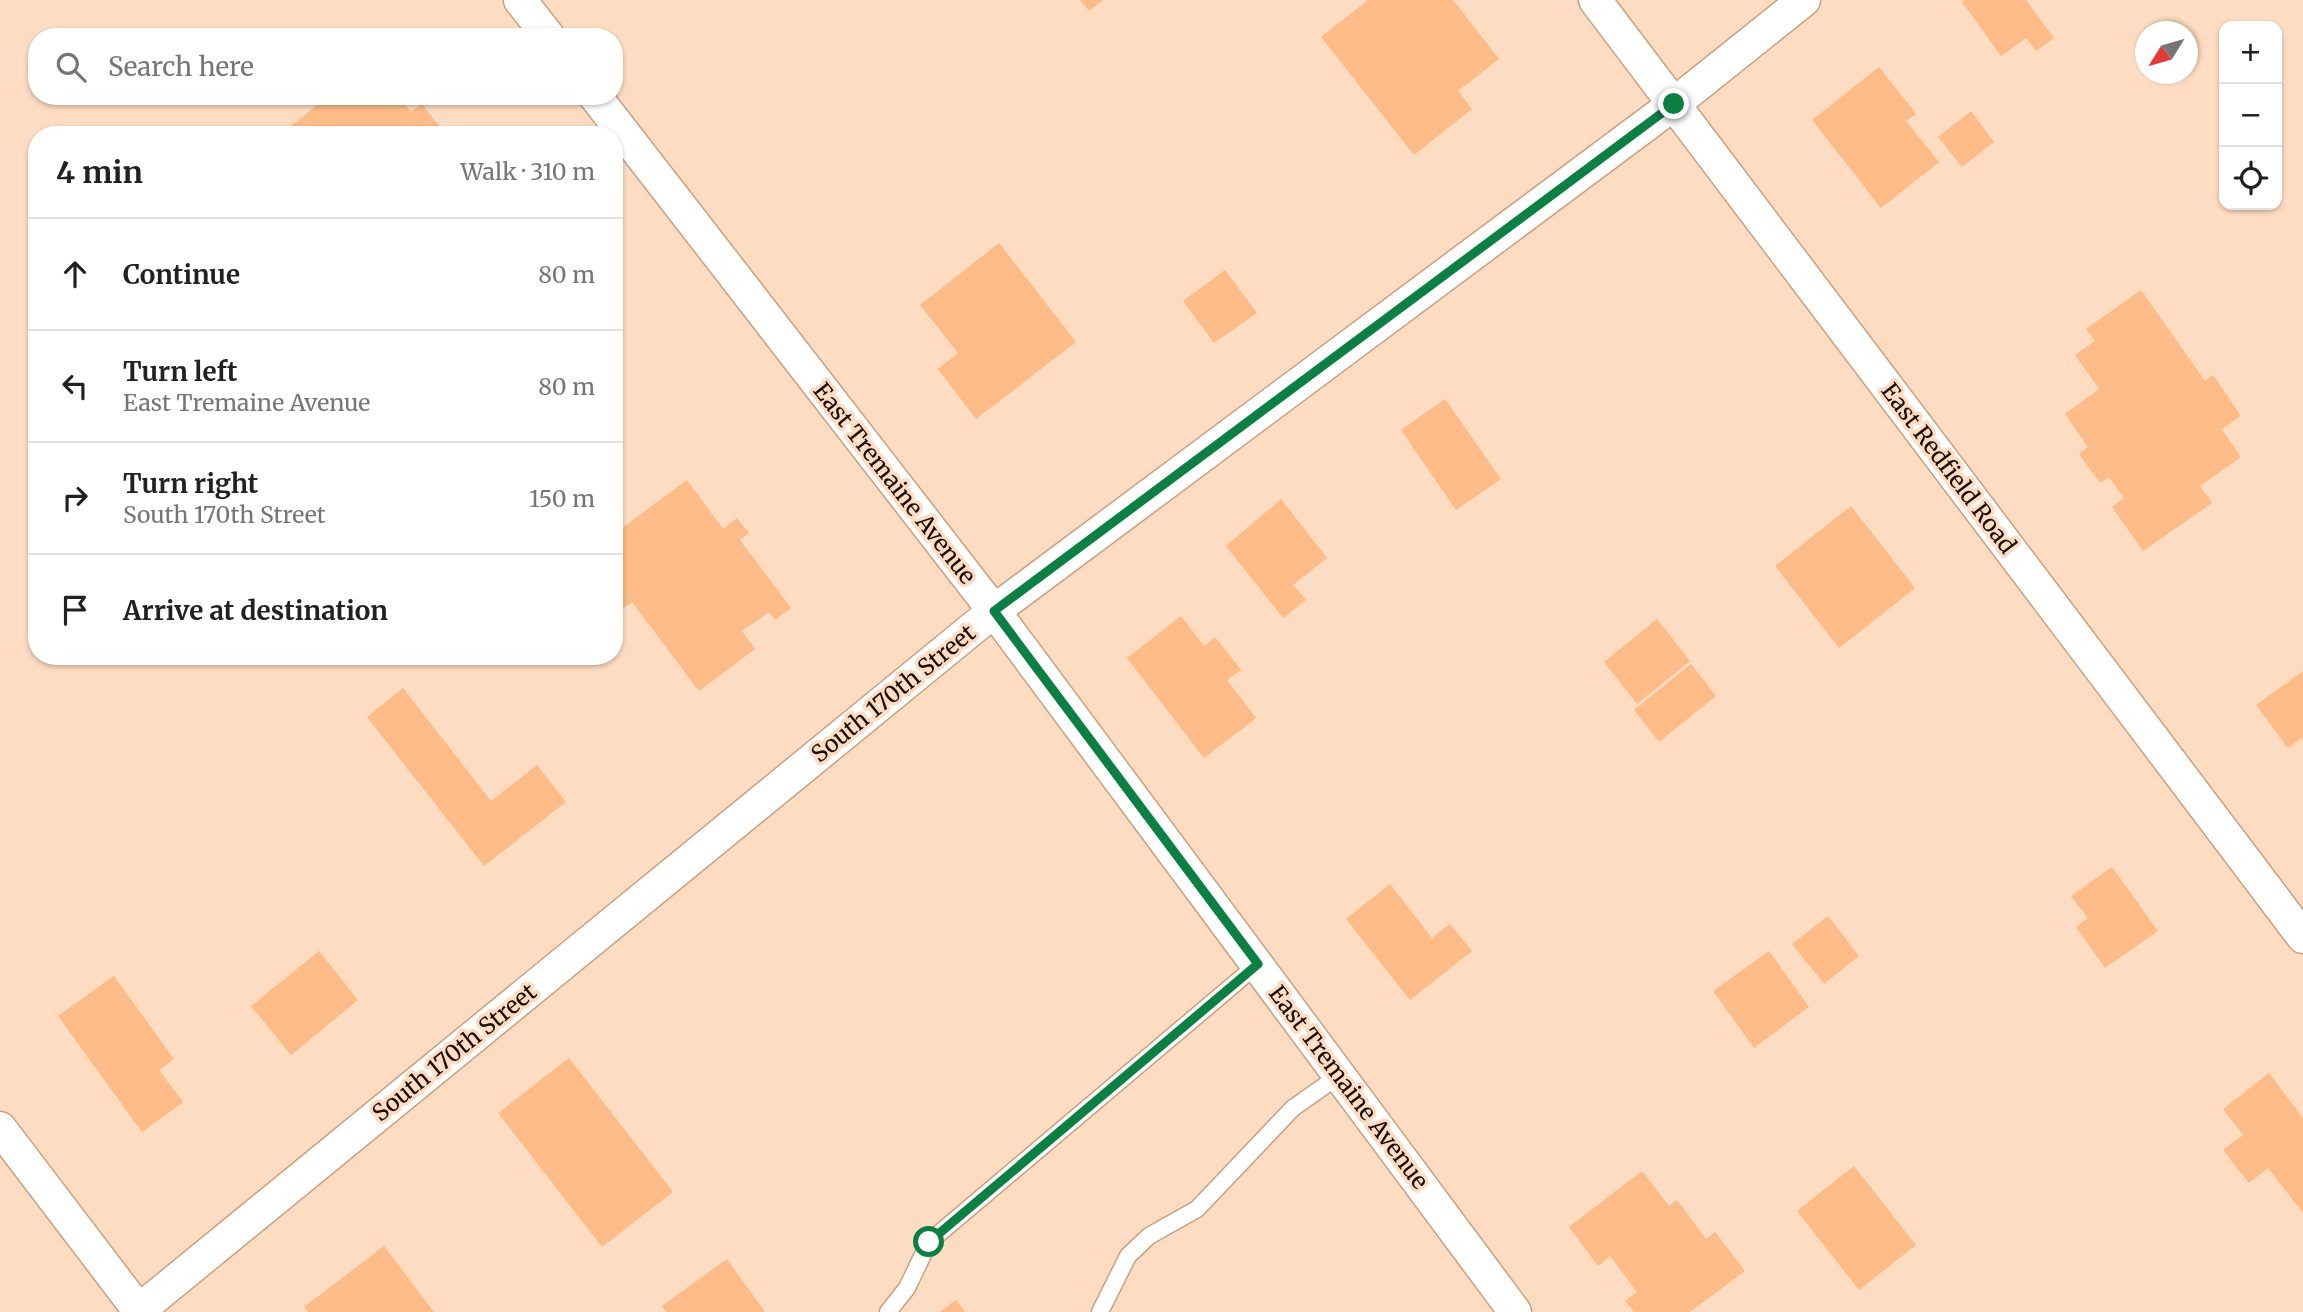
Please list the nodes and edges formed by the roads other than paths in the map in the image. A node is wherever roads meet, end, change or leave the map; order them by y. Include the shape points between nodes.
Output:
1 (520, 0) edge
2 (1595, 0) edge
3 (1804, 0) edge
4 (542, 28) edge
5 (1674, 104) junction
6 (602, 105) edge
7 (618, 126) edge
8 (623, 132) edge
9 (994, 611) junction
10 (2303, 937) edge
11 (1258, 964) junction
12 (1340, 1074) junction
13 (0, 1128) edge
14 (139, 1312) edge
15 (888, 1312) edge
16 (1100, 1312) edge
17 (1515, 1312) edge

1 - 4 street
2 - 5 street, East Redfield Road
3 - 5 street, South 170th Street
5 - 9 street, South 170th Street
5 - 10 street, East Redfield Road
6 - 7 street, East Tremaine Avenue
8 - 9 street, East Tremaine Avenue
9 - 11 street, East Tremaine Avenue
9 - 14 street, South 170th Street
11 - 12 street, East Tremaine Avenue
11 - 15 lane via 929,1242 907,1288
12 - 16 lane via 1293,1108 1197,1209 1149,1236 1128,1256
12 - 17 street, East Tremaine Avenue
13 - 14 street

